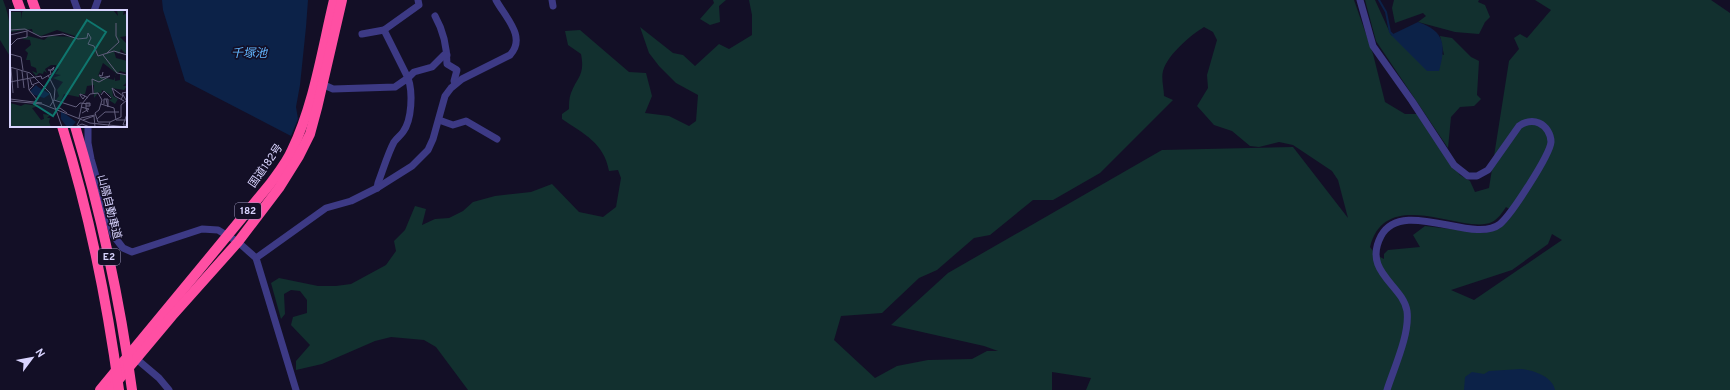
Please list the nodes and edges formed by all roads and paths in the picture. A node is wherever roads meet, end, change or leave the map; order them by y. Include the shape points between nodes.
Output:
1 (17, 0) edge
2 (32, 0) edge
3 (74, 0) edge
4 (98, 0) edge
5 (334, 0) edge
6 (342, 0) edge
7 (418, 0) edge
8 (496, 0) edge
9 (1360, 0) edge
10 (22, 10) edge
11 (36, 10) edge
12 (78, 10) edge
13 (94, 10) edge
14 (435, 16) dead end
15 (384, 30) junction
16 (362, 34) dead end
17 (447, 54) junction
18 (408, 78) junction
19 (322, 84) junction
20 (455, 84) junction
21 (439, 120) junction
22 (62, 127) edge
23 (75, 127) edge
24 (88, 127) edge
25 (497, 139) dead end
26 (377, 188) junction
27 (228, 235) junction
28 (238, 242) junction
29 (256, 258) junction
30 (133, 355) junction
31 (100, 390) edge
32 (110, 390) edge
33 (119, 390) edge
34 (132, 390) edge
35 (169, 390) edge
36 (296, 390) edge
37 (1387, 390) edge

1 - 10 highway
2 - 11 highway
3 - 12 street
4 - 13 street
5 - 27 highway, 国道182号 / 182 via 301,131 270,184
6 - 19 highway, 国道182号 / 182
7 - 15 street via 419,4
8 - 20 street via 515,33 517,43 514,50 510,55
9 - 37 street via 1373,46 1460,172 1468,176 1482,175 1523,123 1539,123 1551,137 1549,150 1514,208 1494,228 1480,229 1406,220 1392,225 1382,234 1376,252 1377,263 1385,278 1403,300 1407,311 1407,325
14 - 17 street via 443,31
15 - 16 street
15 - 18 street
17 - 18 street via 432,67 414,72
17 - 20 street via 447,64 457,70
18 - 19 street via 395,87 333,89
18 - 26 street via 411,91 409,115 404,131 391,150
19 - 28 highway, 国道182号 / 182 via 310,134 299,156 279,188
20 - 21 street via 445,96
21 - 25 street via 453,125 466,121
21 - 26 street via 433,139 421,158 403,174
22 - 33 highway, 山陽自動車道 / E2, bridge via 87,214
23 - 34 highway, 山陽自動車道 / E2, bridge via 99,210 126,343
24 - 27 street via 88,143 97,182 114,235 123,248 132,252 137,251 202,229 218,230
26 - 29 street via 351,201 326,208
27 - 28 street
27 - 30 highway, 国道182号 / 182
28 - 29 street
28 - 30 highway, 国道182号 / 182
29 - 36 street
30 - 31 highway, 国道182号 / 182
30 - 32 highway, 国道182号 / 182
30 - 35 street

